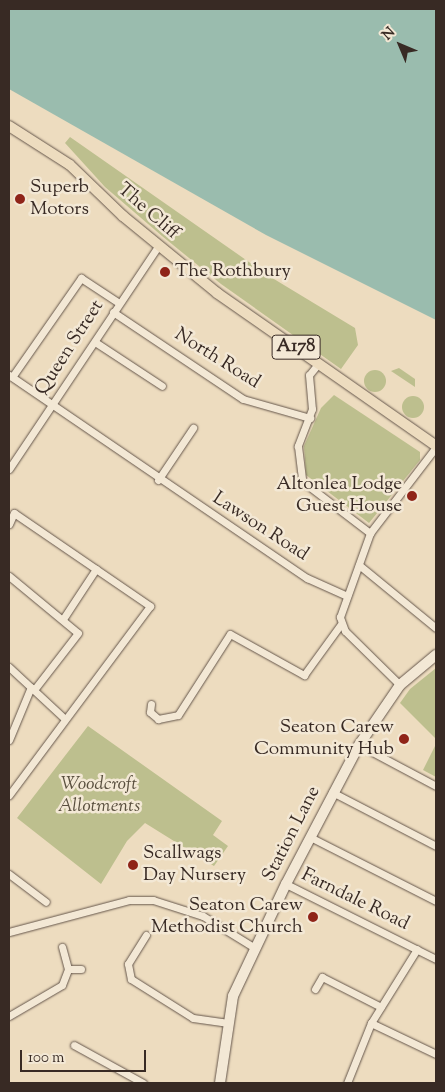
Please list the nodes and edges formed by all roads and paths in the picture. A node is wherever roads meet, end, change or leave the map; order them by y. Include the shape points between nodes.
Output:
1 (9, 126) edge
2 (159, 245) junction
3 (119, 303) junction
4 (113, 312) junction
5 (96, 342) junction
6 (318, 364) junction
7 (10, 376) edge
8 (162, 386) dead end
9 (52, 406) junction
10 (310, 418) junction
11 (193, 428) dead end
12 (436, 446) edge
13 (10, 466) edge
14 (158, 480) junction
15 (9, 524) edge
16 (370, 533) junction
17 (359, 565) junction
18 (96, 569) junction
19 (9, 576) edge
20 (347, 596) junction
21 (63, 619) junction
22 (341, 624) junction
23 (436, 628) edge
24 (436, 655) edge
25 (9, 667) edge
26 (400, 685) junction
27 (32, 688) junction
28 (151, 704) dead end
29 (66, 719) junction
30 (9, 740) edge
31 (359, 745) junction
32 (436, 786) edge
33 (332, 792) junction
34 (9, 794) edge
35 (310, 837) junction
36 (436, 846) edge
37 (9, 874) edge
38 (286, 884) junction
39 (436, 900) edge
40 (46, 902) dead end
41 (9, 932) edge
42 (146, 935) dead end
43 (62, 947) dead end
44 (255, 948) junction
45 (417, 949) junction
46 (436, 959) edge
47 (68, 969) junction
48 (82, 969) dead end
49 (315, 989) dead end
50 (381, 1006) junction
51 (9, 1016) edge
52 (227, 1023) junction
53 (371, 1023) junction
54 (74, 1045) dead end
55 (436, 1054) edge
56 (143, 1083) edge
57 (220, 1083) edge
58 (347, 1083) edge

1 - 2 main road, The Cliff / A178 via 70,165
2 - 3 street, Queen Street
2 - 6 main road, The Cliff / A178
3 - 4 street, Queen Street
3 - 7 street via 81,278
4 - 5 street, Queen Street
4 - 10 street, North Road via 243,399
5 - 8 street
5 - 9 street, Queen Street
6 - 10 street via 309,375
6 - 12 main road, The Cliff / A178
7 - 9 street, Lawson Road
9 - 13 street, Queen Street
9 - 14 street, Lawson Road
10 - 16 street via 298,446 302,481
11 - 14 street
12 - 16 street
14 - 20 street, Lawson Road via 307,578
15 - 18 street via 14,513
16 - 17 street
17 - 20 street
17 - 23 street
18 - 21 street
18 - 29 street via 150,606
19 - 21 street
20 - 22 street
21 - 27 street via 78,633
22 - 26 street
22 - 28 street via 304,675 230,634 178,715 158,719 150,712
24 - 26 main road, Station Lane
25 - 27 street
26 - 31 main road, Station Lane
27 - 29 street
27 - 30 street
29 - 34 street
31 - 32 street
31 - 33 main road, Station Lane
33 - 35 main road, Station Lane
33 - 36 street
35 - 38 main road, Station Lane
35 - 39 street
37 - 40 street
38 - 44 main road, Station Lane
38 - 45 street, Farndale Road
41 - 44 street via 129,900 153,900 203,916
42 - 52 street via 128,964 131,979 193,1018
43 - 47 street
44 - 52 main road, Station Lane via 233,996
45 - 46 street, Farndale Road
45 - 50 street via 400,984
47 - 48 street
47 - 51 street via 62,985
49 - 50 street via 322,977
50 - 53 street
52 - 57 main road, Station Lane
53 - 55 street
53 - 58 street
54 - 56 street

